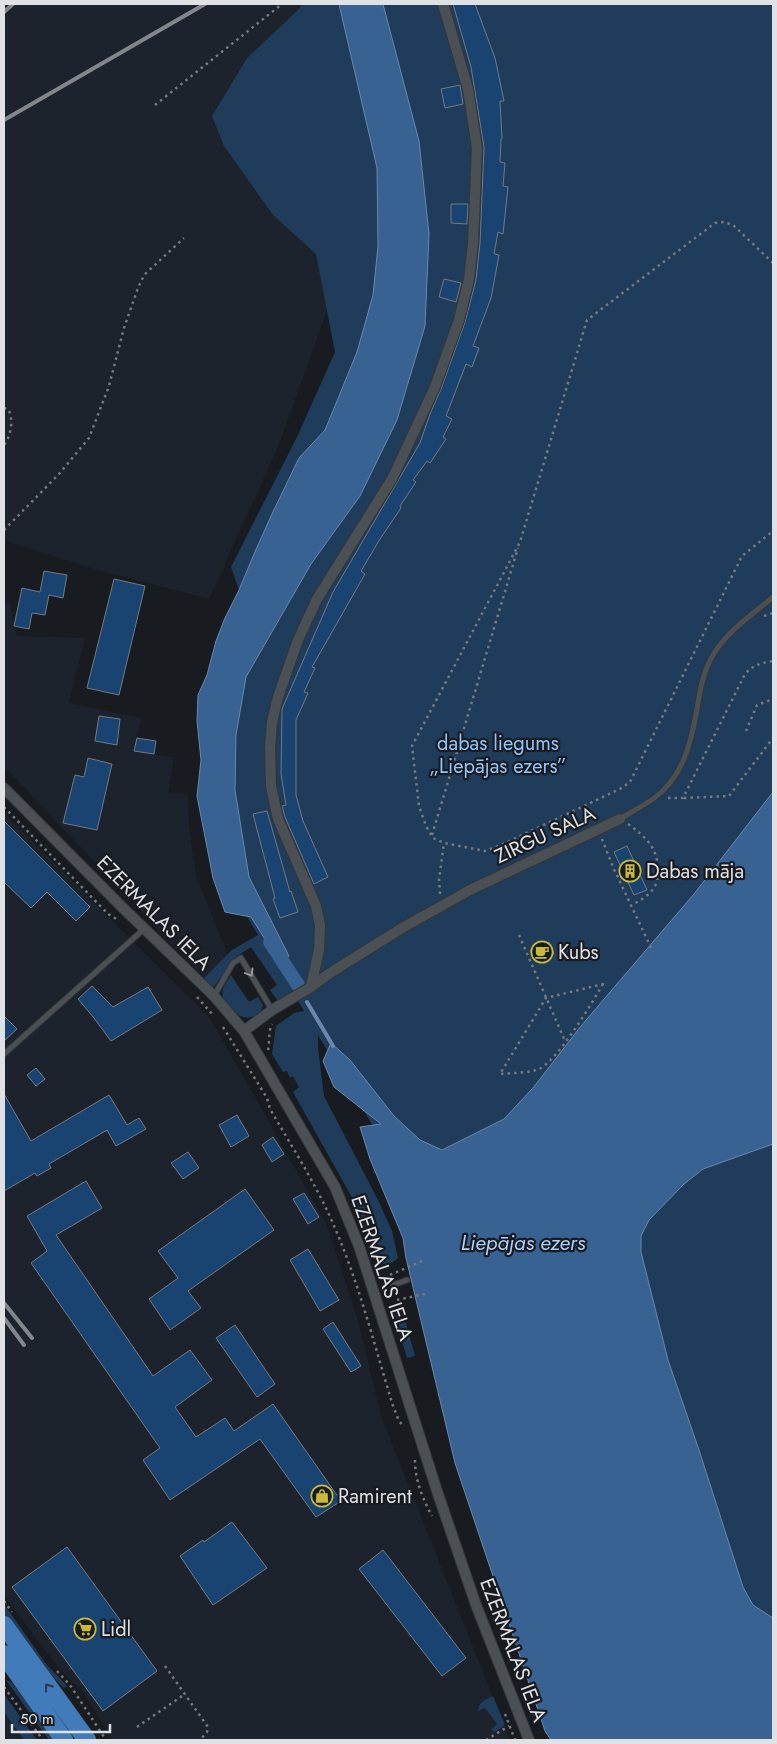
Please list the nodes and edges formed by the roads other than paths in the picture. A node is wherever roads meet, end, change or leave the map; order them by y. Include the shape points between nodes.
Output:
1 (443, 4) edge
2 (773, 597) edge
3 (4, 788) edge
4 (620, 819) joint
5 (144, 929) junction
6 (311, 987) junction
7 (214, 996) junction
8 (272, 1010) junction
9 (244, 1031) junction
10 (4, 1054) edge
11 (407, 1280) dead end
12 (393, 1285) dead end
13 (4, 1625) edge
14 (4, 1654) edge
15 (64, 1740) edge
16 (87, 1740) edge
17 (529, 1740) edge

1 - 6 street via 468,89 477,148 469,279 459,320 435,387 392,479 318,599 302,632 272,722 271,786 278,819 316,906 320,925 319,950
2 - 4 lane, ZIRGU SALA via 730,634 706,667 683,764 672,781 654,798
3 - 5 street, EZERMALAS IELA
4 - 6 street, ZIRGU SALA via 470,890 402,928
5 - 7 street, EZERMALAS IELA
5 - 10 lane
6 - 8 street, ZIRGU SALA
7 -> 8 lane via 233,963 241,958
7 - 9 street, EZERMALAS IELA
8 - 9 street, ZIRGU SALA
9 - 17 street, EZERMALAS IELA via 316,1154 346,1213 476,1605
11 - 12 lane
16 -> 13 highway
14 - 15 highway

